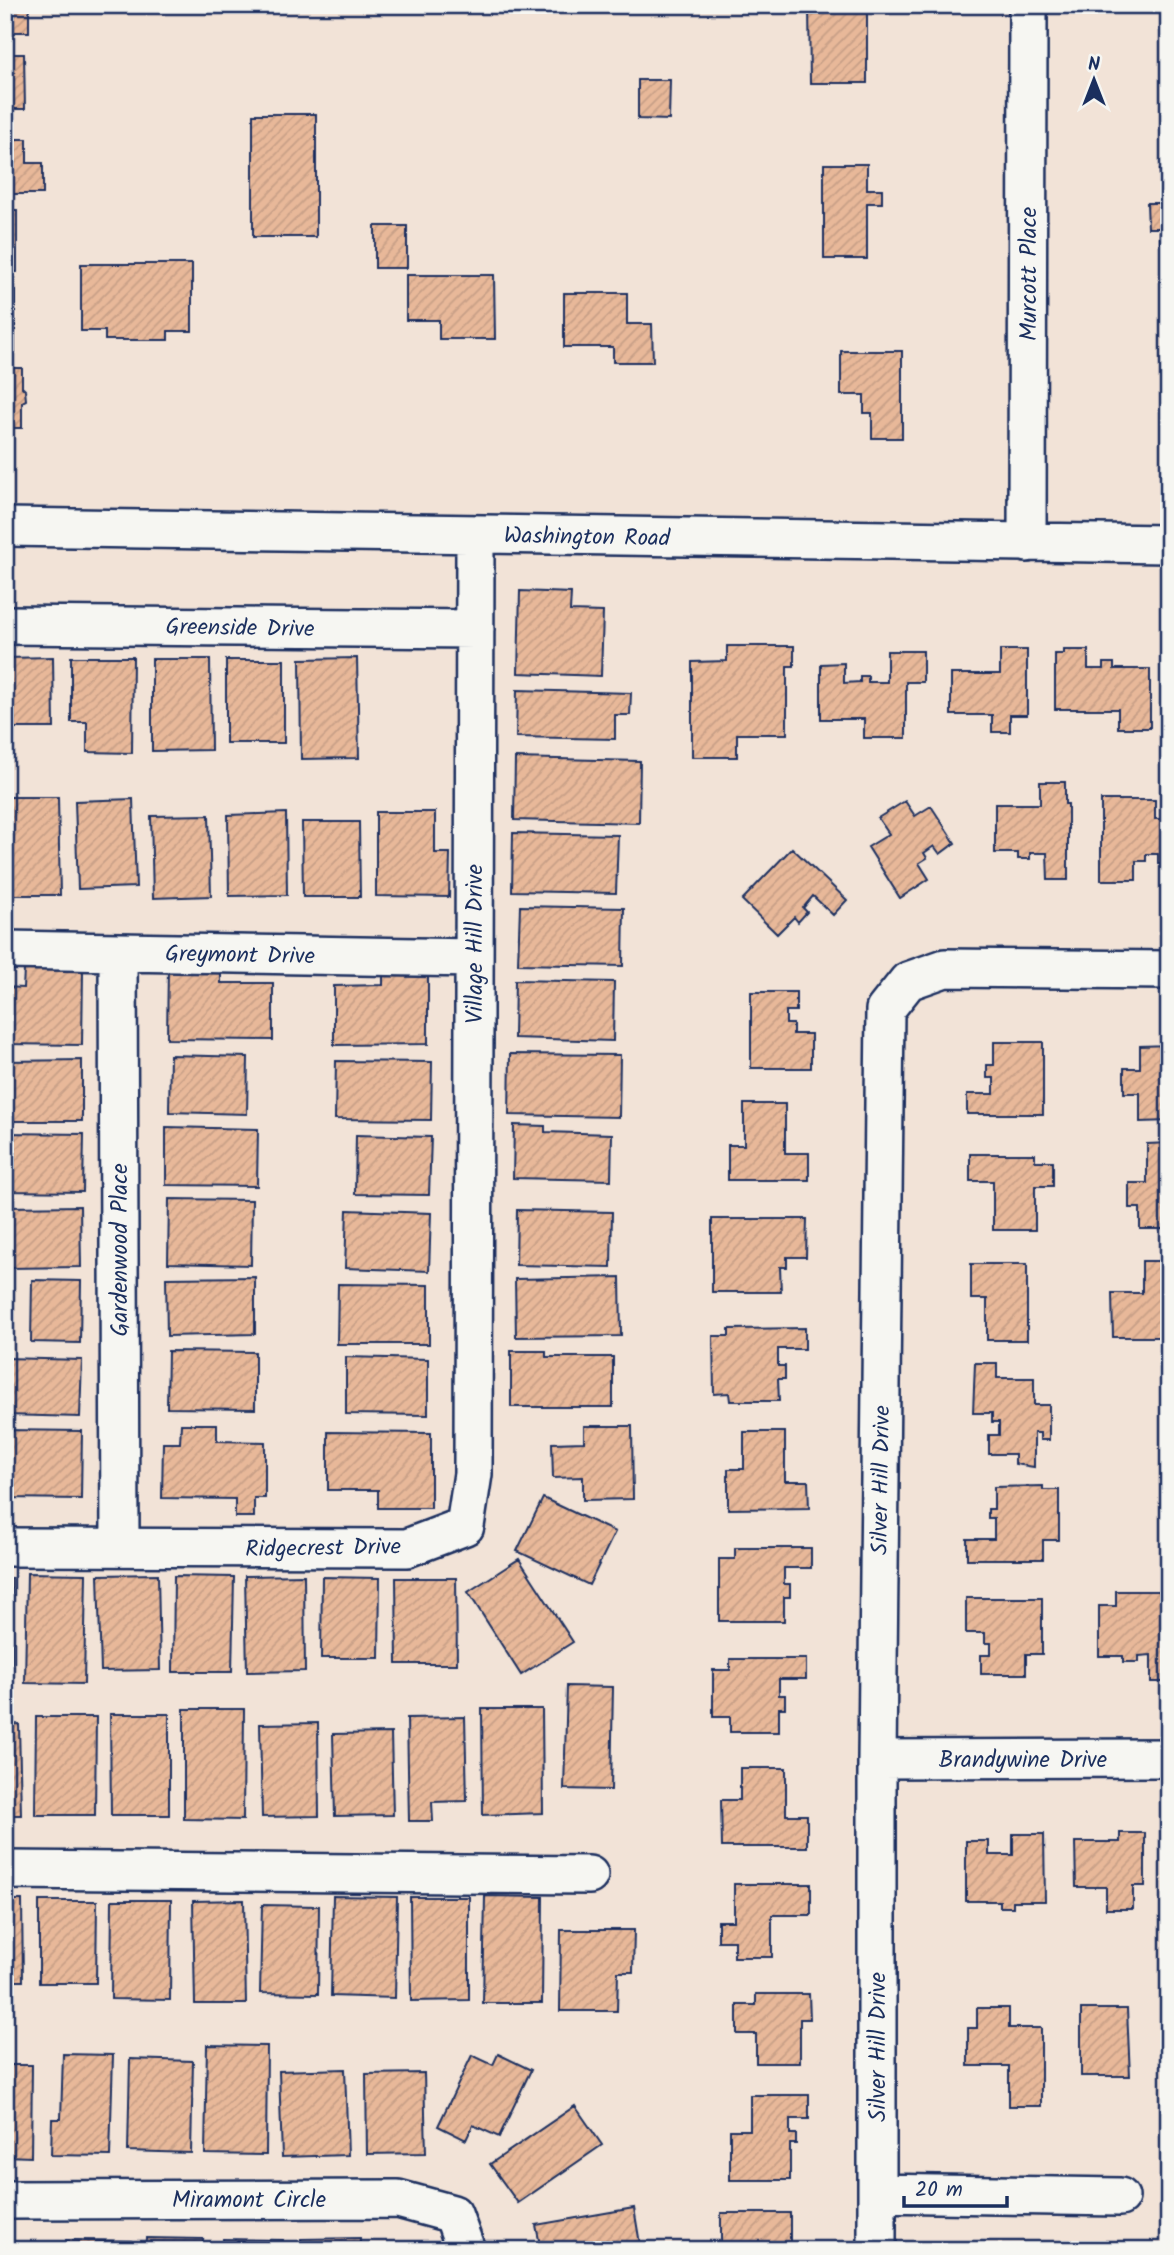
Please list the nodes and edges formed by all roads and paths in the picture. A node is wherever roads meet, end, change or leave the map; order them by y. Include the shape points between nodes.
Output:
1 (1028, 5) edge
2 (5, 527) edge
3 (475, 535) junction
4 (1027, 543) junction
5 (1169, 544) edge
6 (5, 625) edge
7 (475, 629) junction
8 (5, 950) edge
9 (118, 952) junction
10 (474, 958) junction
11 (1169, 970) edge
12 (473, 1354) joint
13 (5, 1547) edge
14 (120, 1547) junction
15 (1169, 1758) edge
16 (877, 1759) junction
17 (5, 1870) edge
18 (589, 1875) dead end
19 (877, 2193) junction
20 (1120, 2197) dead end
21 (5, 2200) edge
22 (466, 2250) edge
23 (877, 2250) edge

1 - 4 street, Murcott Place
2 - 3 street, Washington Road
3 - 4 street, Washington Road
3 - 7 street, Village Hill Drive
4 - 5 street, Washington Road
6 - 7 street, Greenside Drive
7 - 10 street, Village Hill Drive
8 - 9 street, Greymont Drive
9 - 10 street, Greymont Drive
9 - 14 street, Gardenwood Place
10 - 12 street, Village Hill Drive
11 - 16 street, Silver Hill Drive via 945,968 908,981 885,1010
12 - 14 street, Ridgecrest Drive via 473,1474 465,1526 407,1548
13 - 14 street, Ridgecrest Drive
15 - 16 street, Brandywine Drive
16 - 19 street, Silver Hill Drive
17 - 18 street
19 - 20 street
19 - 23 street, Silver Hill Drive
21 - 22 street, Miramont Circle via 398,2199 453,2214

